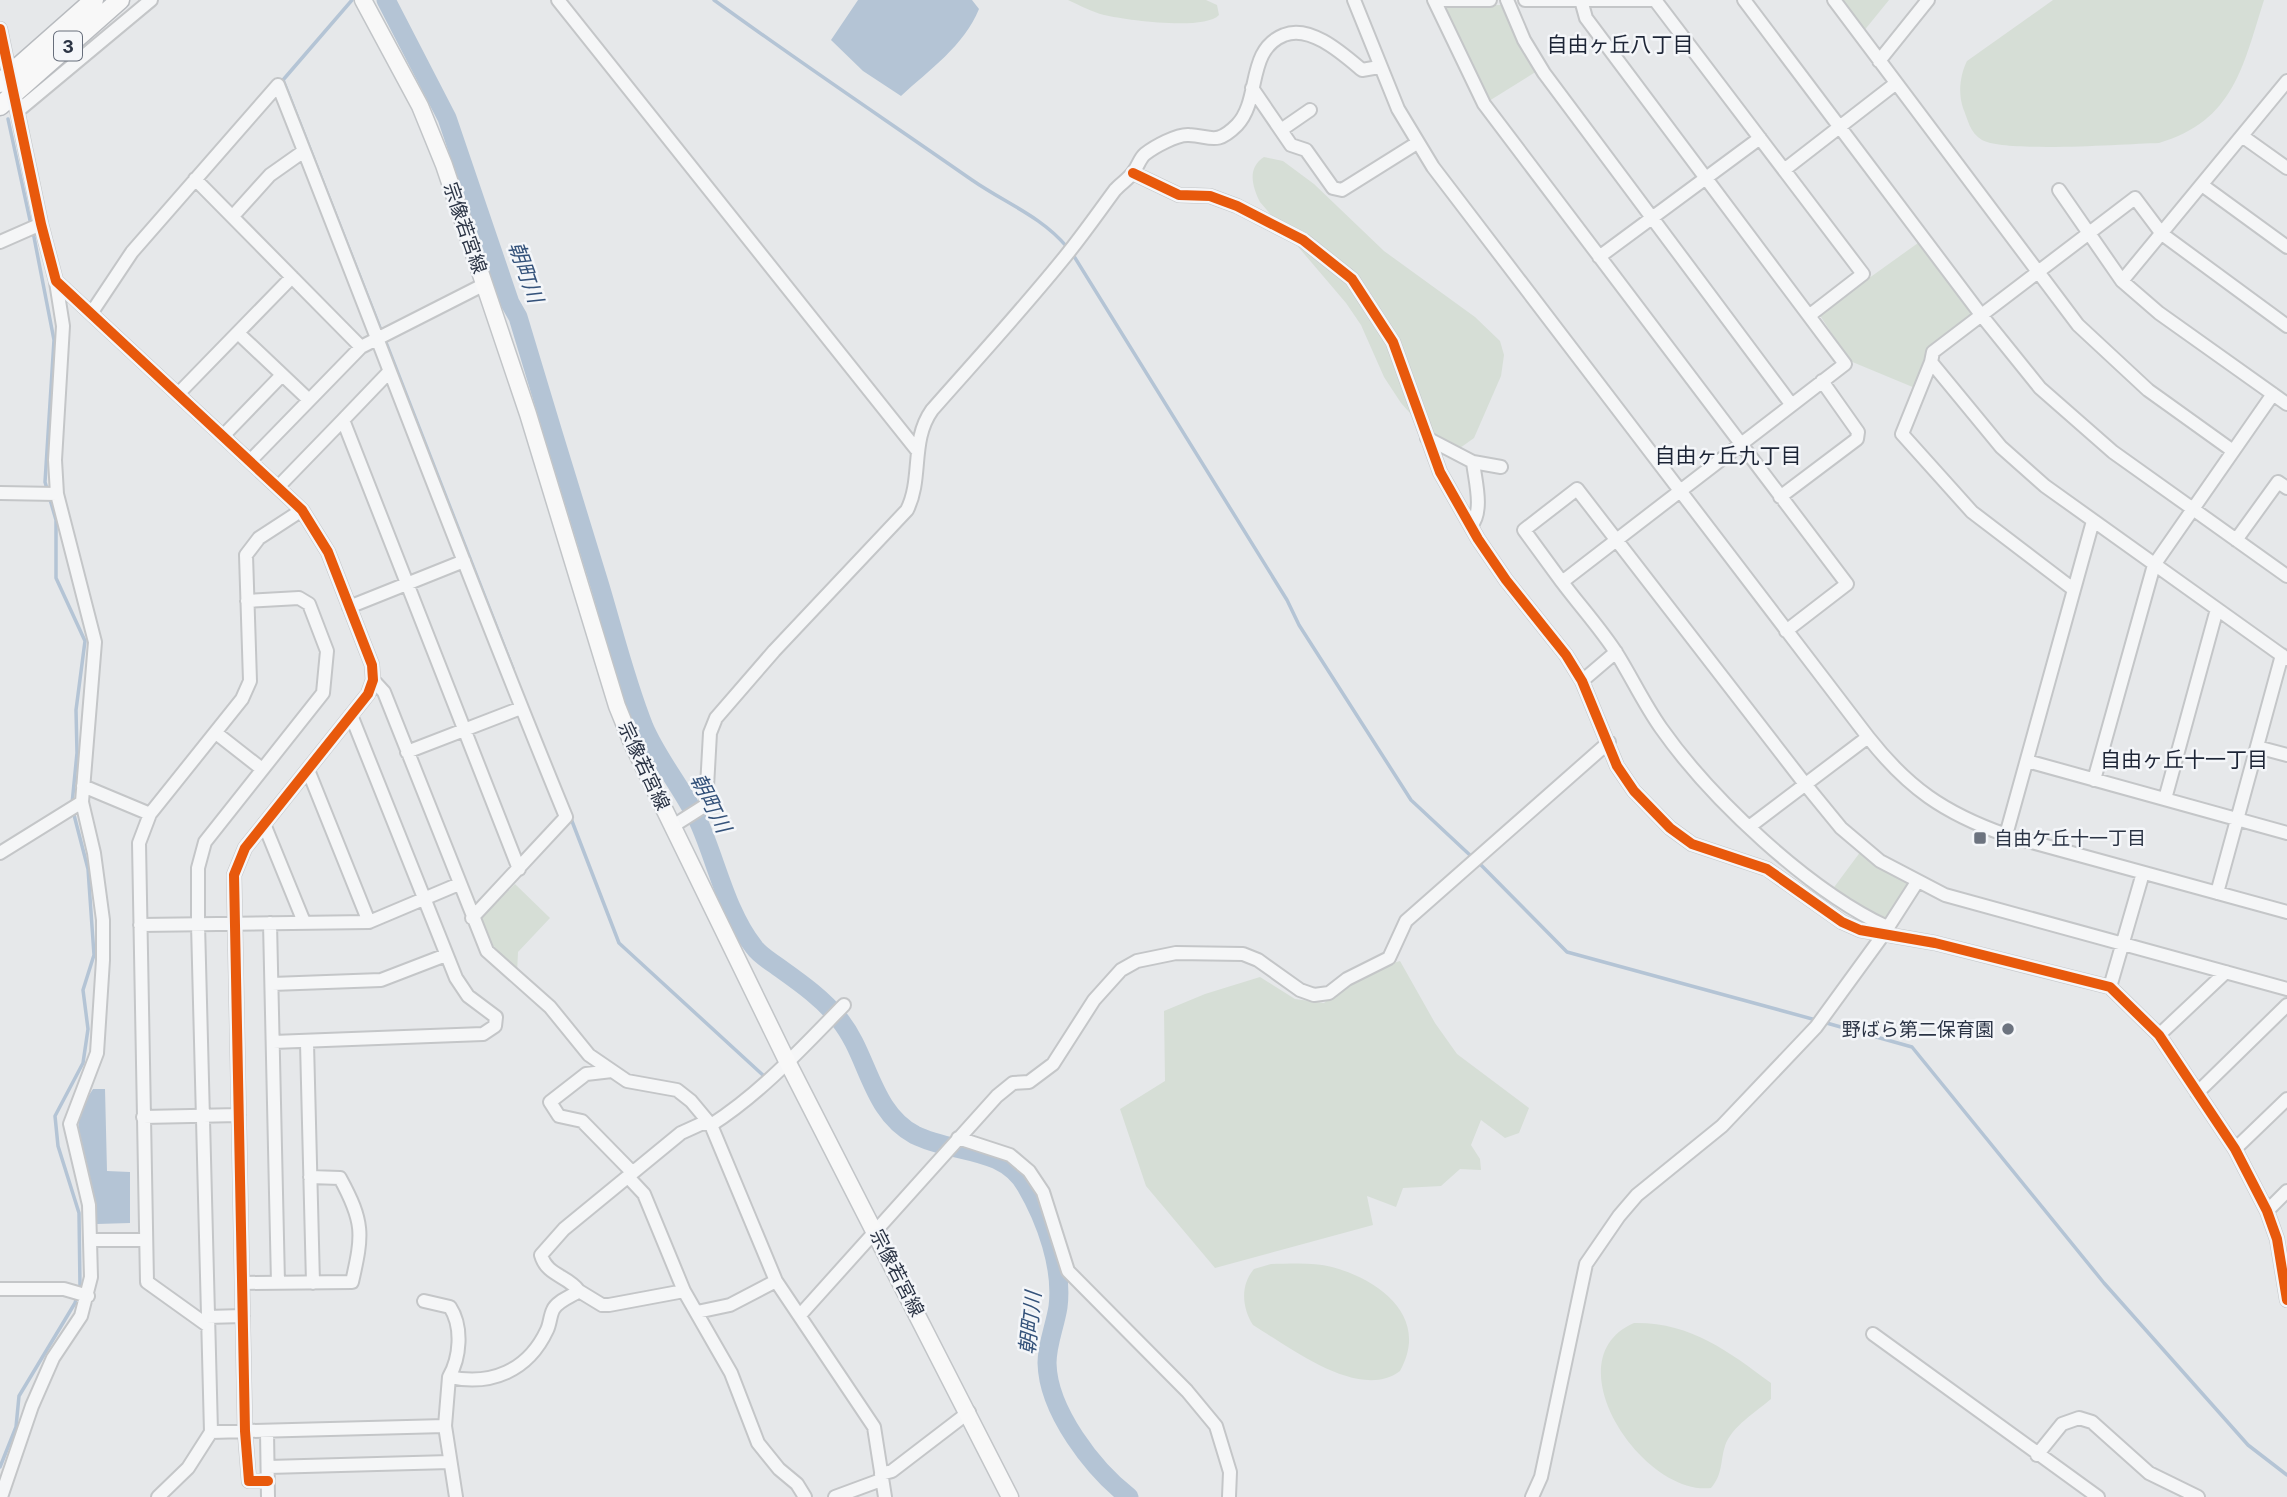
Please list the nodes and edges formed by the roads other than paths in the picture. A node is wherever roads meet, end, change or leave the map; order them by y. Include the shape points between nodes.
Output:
1 (94, 0) edge
2 (120, 0) edge
3 (152, 0) edge
4 (363, 0) edge
5 (558, 0) edge
6 (1354, 0) edge
7 (1434, 0) edge
8 (1490, 0) edge
9 (1507, 0) edge
10 (1525, 0) edge
11 (1656, 0) edge
12 (1744, 0) edge
13 (1834, 0) edge
14 (1928, 0) edge
15 (1581, 1) edge
16 (0, 29) edge
17 (1880, 61) junction
18 (1379, 67) junction
19 (1895, 85) junction
20 (2286, 85) edge
21 (1252, 88) junction
22 (12, 90) edge
23 (0, 106) edge
24 (1310, 110) dead end
25 (1841, 128) junction
26 (1280, 130) junction
27 (2242, 136) junction
28 (1759, 138) junction
29 (1417, 143) junction
30 (304, 151) junction
31 (2287, 168) edge
32 (1784, 170) junction
33 (1133, 173) junction
34 (1705, 177) junction
35 (195, 179) junction
36 (2202, 185) junction
37 (2059, 190) dead end
38 (233, 216) junction
39 (1652, 217) junction
40 (41, 224) junction
41 (2089, 234) junction
42 (2162, 234) junction
43 (0, 242) edge
44 (2287, 247) edge
45 (1599, 257) junction
46 (2038, 273) junction
47 (292, 277) junction
48 (56, 281) junction
49 (2122, 281) junction
50 (485, 284) junction
51 (92, 312) junction
52 (1810, 315) junction
53 (1982, 316) junction
54 (2287, 326) edge
55 (238, 333) junction
56 (379, 337) junction
57 (361, 347) junction
58 (1931, 362) junction
59 (389, 372) junction
60 (282, 375) junction
61 (1822, 381) junction
62 (178, 394) junction
63 (2273, 394) junction
64 (309, 400) junction
65 (1791, 404) junction
66 (2287, 404) edge
67 (343, 420) junction
68 (223, 436) junction
69 (1427, 438) junction
70 (1738, 444) junction
71 (916, 449) junction
72 (2233, 451) junction
73 (250, 461) junction
74 (1473, 463) junction
75 (1501, 467) dead end
76 (278, 487) junction
77 (2287, 488) edge
78 (1678, 490) junction
79 (0, 493) edge
80 (57, 494) junction
81 (1780, 497) junction
82 (2193, 508) junction
83 (302, 510) junction
84 (2093, 521) junction
85 (1471, 526) junction
86 (1615, 540) junction
87 (2236, 540) junction
88 (464, 561) junction
89 (2154, 565) junction
90 (2287, 576) edge
91 (1562, 582) junction
92 (407, 584) junction
93 (2073, 589) junction
94 (247, 601) junction
95 (349, 607) junction
96 (2217, 609) junction
97 (1786, 631) junction
98 (1616, 652) junction
99 (2285, 657) edge
100 (373, 680) junction
101 (1581, 681) junction
102 (521, 708) junction
103 (352, 715) junction
104 (465, 730) junction
105 (216, 733) junction
106 (1868, 737) junction
107 (1609, 742) junction
108 (2257, 747) junction
109 (407, 752) junction
110 (2287, 755) edge
111 (2027, 761) junction
112 (262, 769) junction
113 (308, 770) junction
114 (2095, 780) junction
115 (1805, 784) junction
116 (83, 786) junction
117 (2165, 799) junction
118 (82, 802) junction
119 (150, 814) junction
120 (2237, 819) junction
121 (264, 824) junction
122 (673, 826) junction
123 (1749, 827) junction
124 (2287, 832) edge
125 (2006, 835) junction
126 (0, 853) edge
127 (519, 869) junction
128 (2143, 873) junction
129 (1917, 881) junction
130 (459, 884) junction
131 (2217, 892) junction
132 (425, 898) junction
133 (2287, 912) edge
134 (472, 918) junction
135 (304, 922) junction
136 (369, 922) junction
137 (270, 923) junction
138 (234, 924) junction
139 (140, 925) junction
140 (198, 925) junction
141 (1885, 931) junction
142 (2123, 943) junction
143 (446, 955) junction
144 (2226, 972) junction
145 (272, 984) junction
146 (2110, 988) junction
147 (2287, 989) edge
148 (844, 1005) dead end
149 (2287, 1005) edge
150 (2159, 1035) junction
151 (273, 1042) junction
152 (307, 1043) junction
153 (788, 1063) junction
154 (612, 1071) junction
155 (2197, 1093) junction
156 (2287, 1099) edge
157 (239, 1115) junction
158 (202, 1116) junction
159 (143, 1117) junction
160 (710, 1125) junction
161 (958, 1138) junction
162 (2235, 1149) junction
163 (630, 1175) junction
164 (310, 1177) junction
165 (2287, 1191) edge
166 (2267, 1211) junction
167 (875, 1231) junction
168 (90, 1240) junction
169 (146, 1240) junction
170 (776, 1280) junction
171 (242, 1283) junction
172 (278, 1283) junction
173 (313, 1283) junction
174 (0, 1289) edge
175 (579, 1291) junction
176 (684, 1291) junction
177 (88, 1296) junction
178 (2287, 1300) edge
179 (424, 1301) dead end
180 (697, 1312) junction
181 (801, 1314) junction
182 (243, 1316) junction
183 (206, 1321) junction
184 (1873, 1334) dead end
185 (449, 1377) junction
186 (969, 1412) junction
187 (444, 1426) junction
188 (245, 1431) junction
189 (267, 1431) junction
190 (211, 1432) junction
191 (2037, 1455) junction
192 (450, 1462) junction
193 (268, 1466) junction
194 (881, 1477) junction
195 (268, 1481) junction
196 (1, 1497) edge
197 (158, 1497) edge
198 (268, 1497) edge
199 (456, 1497) edge
200 (805, 1497) edge
201 (835, 1497) edge
202 (886, 1497) edge
203 (1010, 1497) edge
204 (1229, 1497) edge
205 (1532, 1497) edge
206 (2098, 1497) edge
207 (2198, 1497) edge

1 - 22 highway, 3
2 - 22 highway, 3
3 - 22 street
4 - 50 main road, 宗像若宮線 via 419,106
5 - 71 street
6 - 18 street
7 - 8 street
7 - 45 street via 1484,104
9 - 39 street via 1544,73
10 - 15 street
11 - 15 street
11 - 28 street
12 - 25 street
13 - 17 street
14 - 17 street
15 - 34 street via 1586,18
16 - 22 street
17 - 19 street
18 - 21 street via 1362,70 1346,56 1297,31 1273,40 1258,62
18 - 29 street
19 - 25 street
19 - 46 street
20 - 27 street
21 - 26 street
21 - 33 street via 1237,125 1221,137 1207,141 1180,136 1143,155
22 - 23 highway, 3
22 - 40 street
24 - 26 street
25 - 32 street
25 - 53 street
26 - 29 street via 1291,145 1306,150 1333,188 1342,190
27 - 31 street
27 - 36 street
28 - 32 street
28 - 34 street
29 - 78 street
30 - 35 street via 278,85
30 - 38 street via 270,175
30 - 56 street
32 - 52 street via 1863,274
33 - 69 street via 1180,195 1210,196 1237,205 1303,240 1337,265 1352,279 1393,342
33 - 71 street via 932,410 922,424
34 - 39 street
34 - 52 street
35 - 38 street
35 - 51 street via 132,252
36 - 42 street
36 - 44 street
37 - 41 street
38 - 47 street
39 - 45 street
39 - 65 street
40 - 43 street
40 - 48 street
41 - 42 street via 2135,198
41 - 46 street
41 - 49 street
42 - 49 street
42 - 54 street
45 - 70 street
46 - 53 street
46 - 72 street via 2109,356
47 - 55 street
47 - 57 street
48 - 51 street
48 - 80 street via 64,326
49 - 63 street
50 - 56 street
50 - 122 main road, 宗像若宮線 via 617,706
51 - 62 street
52 - 61 street via 1845,364
53 - 58 street via 1933,352
53 - 82 street via 2040,388 2072,419
55 - 60 street
55 - 62 street
56 - 57 street
56 - 59 street
57 - 64 street
58 - 84 street via 2001,447
58 - 93 street via 1902,434 1972,512
59 - 67 street
59 - 88 street
60 - 64 street
60 - 68 street
61 - 65 street
61 - 81 street via 1858,432 1857,439
62 - 68 street
63 - 66 street
63 - 72 street
64 - 73 street
65 - 70 street
67 - 76 street
67 - 92 street
68 - 73 street
69 - 74 street
69 - 85 street via 1440,472
70 - 78 street
70 - 81 street
71 - 122 street via 914,496 907,510 716,718 710,733 706,805
72 - 82 street
73 - 76 street
74 - 75 street
74 - 85 street via 1477,488
76 - 83 street
77 - 87 street via 2278,482
78 - 86 street
78 - 97 street
79 - 80 street
80 - 116 street via 95,642
81 - 97 street via 1847,584
82 - 87 street
82 - 89 street
83 - 94 street via 250,545 244,566
83 - 95 street via 328,552
84 - 89 street
84 - 93 street
85 - 101 street
86 - 91 street
86 - 91 street via 1577,489 1524,530
86 - 115 street
87 - 90 street
88 - 92 street
88 - 102 street
89 - 96 street
89 - 114 street
91 - 98 street
92 - 95 street
92 - 104 street
93 - 111 street
94 - 105 street via 250,681
94 - 112 street via 299,598 309,604 327,651 323,693
95 - 100 street via 369,654
96 - 99 street
96 - 117 street
97 - 106 street
98 - 101 street
98 - 123 street via 1676,748
99 - 108 street
100 - 103 street
100 - 109 street via 384,692
101 - 107 street
102 - 104 street
102 - 127 street via 566,817
103 - 113 street
103 - 132 street
104 - 109 street
104 - 127 street
105 - 112 street
105 - 119 street
106 - 115 street
106 - 125 street via 1908,783 1937,805
107 - 141 street via 1634,791 1692,844 1754,862 1842,922
107 - 161 street via 1406,921 1390,958 1329,993 1314,995 1242,954 1177,953 1137,961 1121,970 1094,1000 1053,1065 1029,1082 1013,1083
108 - 110 street
108 - 120 street
109 - 130 street
111 - 114 street
111 - 125 street
112 - 140 street via 205,842 198,869
113 - 121 street
113 - 136 street
114 - 117 street
115 - 123 street
115 - 129 street via 1841,828 1880,861
116 - 118 street
116 - 119 street
117 - 120 street
118 - 126 street
118 - 168 street via 103,920 97,1053 70,1124 89,1205
119 - 139 street via 139,843
120 - 124 street
120 - 131 street
121 - 135 street
121 - 138 street via 234,875
122 - 153 main road, 宗像若宮線
123 - 141 street via 1851,910
125 - 128 street
127 - 134 street
128 - 131 street
128 - 142 street
129 - 141 street
129 - 142 street via 1945,895
130 - 132 street
130 - 134 street
131 - 133 street
132 - 136 street
132 - 143 street
134 - 154 street via 487,951 501,967 550,1007 589,1055
135 - 136 street
135 - 137 street
137 - 138 street
137 - 145 street
138 - 140 street
138 - 157 street
139 - 140 street
139 - 159 street
140 - 158 street
141 - 146 street
141 - 205 street via 1816,1027 1722,1126 1637,1195 1586,1264 1541,1477
142 - 144 street
142 - 146 street
143 - 145 street via 381,981
143 - 152 street via 468,996 496,1017 490,1031
144 - 147 street
144 - 150 street
145 - 151 street
146 - 150 street
148 - 153 street
149 - 155 street
150 - 155 street
151 - 152 street
151 - 172 street
152 - 164 street
153 - 160 street
153 - 167 main road, 宗像若宮線
154 - 160 street via 627,1081 677,1090
154 - 163 street via 586,1074 550,1102 559,1116 582,1121
155 - 162 street
156 - 162 street
157 - 158 street
157 - 171 street
158 - 159 street
158 - 183 street
159 - 169 street
160 - 163 street via 681,1133
160 - 170 street
161 - 167 street
161 - 204 street via 1010,1155 1029,1171 1043,1192 1068,1271 1216,1426 1230,1472
162 - 166 street
163 - 175 street via 564,1229 541,1255 550,1272
163 - 176 street via 644,1194
164 - 173 street
164 - 173 street via 340,1178 357,1208 360,1224 352,1282
165 - 166 street
166 - 178 street via 2277,1238
167 - 181 street
167 - 186 main road, 宗像若宮線
168 - 169 street
168 - 177 street
169 - 183 street via 147,1282
170 - 180 street via 730,1306
170 - 181 street
171 - 172 street
171 - 182 street
172 - 173 street
174 - 177 street via 64,1289
175 - 176 street via 602,1305
175 - 185 street via 556,1306 547,1331 516,1370 482,1378
176 - 180 street
177 - 196 street via 81,1316 53,1357
179 - 185 street via 450,1307 456,1316 459,1360
180 - 200 street via 731,1373 758,1443
181 - 194 street via 874,1427
182 - 183 street
182 - 188 street
183 - 190 street
184 - 191 street
185 - 187 street
186 - 194 street
186 - 203 main road, 宗像若宮線
187 - 189 street
187 - 192 street
188 - 189 street
188 - 190 street
188 - 195 street via 249,1481
189 - 193 street
190 - 197 street via 188,1468
191 - 206 street
191 - 207 street via 2062,1424 2079,1418 2092,1422 2150,1473
192 - 193 street
192 - 199 street
193 - 195 street
194 - 201 street
194 - 202 street
195 - 198 street

